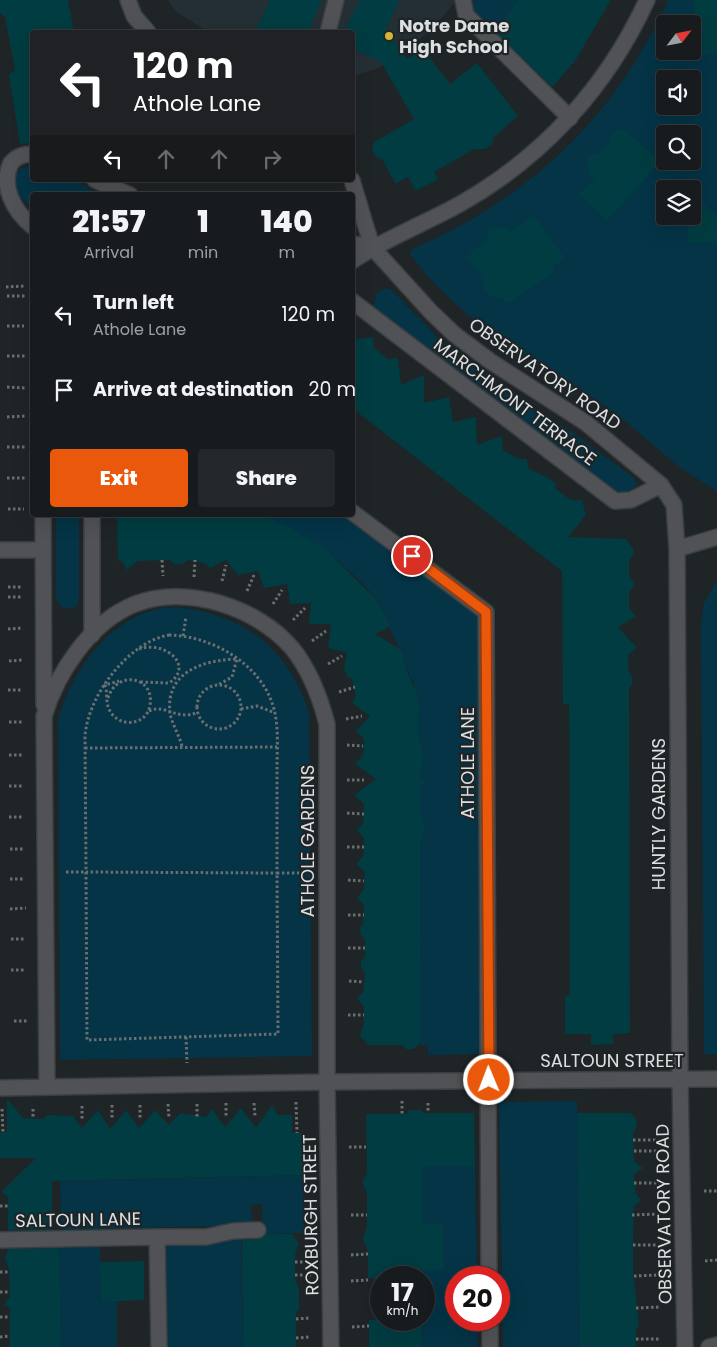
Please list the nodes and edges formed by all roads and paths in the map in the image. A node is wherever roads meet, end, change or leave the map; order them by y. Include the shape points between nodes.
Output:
1 (128, 0) edge
2 (336, 0) edge
3 (463, 0) edge
4 (647, 0) edge
5 (146, 30) edge
6 (328, 30) edge
7 (570, 118) junction
8 (30, 155) edge
9 (101, 182) edge
10 (353, 182) edge
11 (123, 192) edge
12 (30, 224) edge
13 (355, 244) edge
14 (372, 247) junction
15 (355, 260) edge
16 (24, 286) dead end
17 (6, 287) dead end
18 (7, 296) dead end
19 (24, 296) dead end
20 (355, 303) edge
21 (7, 326) dead end
22 (24, 326) dead end
23 (7, 356) dead end
24 (24, 356) dead end
25 (7, 387) dead end
26 (24, 388) dead end
27 (24, 416) dead end
28 (7, 417) dead end
29 (25, 447) dead end
30 (8, 448) dead end
31 (7, 478) dead end
32 (25, 478) dead end
33 (661, 485) junction
34 (8, 508) dead end
35 (25, 509) dead end
36 (355, 514) edge
37 (43, 517) edge
38 (92, 517) edge
39 (717, 537) edge
40 (677, 549) junction
41 (0, 550) edge
42 (43, 550) junction
43 (162, 560) dead end
44 (195, 560) dead end
45 (226, 565) dead end
46 (254, 575) dead end
47 (162, 576) dead end
48 (194, 576) dead end
49 (222, 581) dead end
50 (8, 587) dead end
51 (26, 587) dead end
52 (282, 590) dead end
53 (247, 591) dead end
54 (8, 597) dead end
55 (26, 597) dead end
56 (272, 604) dead end
57 (305, 608) dead end
58 (187, 609) dead end
59 (293, 620) dead end
60 (26, 628) dead end
61 (8, 629) dead end
62 (326, 631) dead end
63 (92, 634) junction
64 (183, 636) junction
65 (312, 641) dead end
66 (134, 651) junction
67 (342, 656) dead end
68 (237, 659) junction
69 (8, 660) dead end
70 (26, 660) dead end
71 (328, 664) dead end
72 (177, 672) junction
73 (119, 682) junction
74 (140, 682) junction
75 (169, 683) junction
76 (177, 683) junction
77 (105, 685) junction
78 (218, 685) junction
79 (355, 687) dead end
80 (8, 690) dead end
81 (26, 690) dead end
82 (339, 692) dead end
83 (108, 698) junction
84 (241, 709) junction
85 (149, 710) junction
86 (198, 712) junction
87 (170, 713) junction
88 (275, 714) junction
89 (44, 716) junction
90 (362, 716) dead end
91 (346, 719) dead end
92 (9, 722) dead end
93 (27, 722) dead end
94 (346, 745) dead end
95 (182, 746) junction
96 (277, 746) junction
97 (364, 746) dead end
98 (85, 748) junction
99 (9, 755) dead end
100 (27, 755) dead end
101 (346, 780) dead end
102 (364, 780) dead end
103 (9, 786) dead end
104 (27, 786) dead end
105 (346, 813) dead end
106 (364, 814) dead end
107 (9, 817) dead end
108 (27, 817) dead end
109 (346, 847) dead end
110 (364, 847) dead end
111 (28, 848) dead end
112 (10, 849) dead end
113 (59, 872) dead end
114 (86, 872) junction
115 (277, 872) junction
116 (311, 873) dead end
117 (28, 879) dead end
118 (10, 880) dead end
119 (347, 880) dead end
120 (364, 881) dead end
121 (29, 908) dead end
122 (10, 909) dead end
123 (347, 915) dead end
124 (364, 915) dead end
125 (11, 939) dead end
126 (29, 939) dead end
127 (347, 948) dead end
128 (364, 948) dead end
129 (11, 970) dead end
130 (29, 970) dead end
131 (348, 981) dead end
132 (364, 982) dead end
133 (348, 1015) dead end
134 (364, 1015) dead end
135 (14, 1020) dead end
136 (30, 1021) dead end
137 (186, 1037) junction
138 (187, 1063) dead end
139 (717, 1078) edge
140 (680, 1079) junction
141 (489, 1080) junction
142 (328, 1082) junction
143 (0, 1088) edge
144 (46, 1088) junction
145 (427, 1097) dead end
146 (402, 1098) dead end
147 (296, 1099) dead end
148 (226, 1100) dead end
149 (254, 1100) dead end
150 (168, 1101) dead end
151 (196, 1101) dead end
152 (82, 1102) dead end
153 (112, 1102) dead end
154 (140, 1102) dead end
155 (33, 1103) dead end
156 (2, 1104) dead end
157 (428, 1113) dead end
158 (402, 1114) dead end
159 (226, 1116) dead end
160 (255, 1116) dead end
161 (197, 1117) dead end
162 (112, 1118) dead end
163 (140, 1118) dead end
164 (169, 1118) dead end
165 (33, 1119) dead end
166 (82, 1119) dead end
167 (3, 1132) dead end
168 (297, 1133) dead end
169 (633, 1140) dead end
170 (657, 1140) dead end
171 (349, 1147) dead end
172 (366, 1147) dead end
173 (634, 1151) dead end
174 (657, 1151) dead end
175 (634, 1183) dead end
176 (658, 1183) dead end
177 (704, 1191) dead end
178 (717, 1191) edge
179 (0, 1206) edge
180 (8, 1206) dead end
181 (632, 1214) dead end
182 (658, 1214) dead end
183 (367, 1215) dead end
184 (350, 1216) dead end
185 (258, 1230) dead end
186 (157, 1237) junction
187 (0, 1240) edge
188 (633, 1245) dead end
189 (658, 1245) dead end
190 (368, 1254) dead end
191 (351, 1255) dead end
192 (717, 1260) edge
193 (705, 1261) dead end
194 (295, 1262) dead end
195 (311, 1262) dead end
196 (489, 1266) edge
197 (0, 1272) edge
198 (9, 1272) dead end
199 (295, 1275) dead end
200 (311, 1275) dead end
201 (658, 1275) dead end
202 (634, 1276) dead end
203 (368, 1280) dead end
204 (352, 1281) dead end
205 (0, 1292) edge
206 (10, 1292) dead end
207 (659, 1307) dead end
208 (636, 1308) dead end
209 (0, 1317) edge
210 (10, 1317) dead end
211 (312, 1318) dead end
212 (296, 1319) dead end
213 (369, 1326) dead end
214 (352, 1327) dead end
215 (490, 1331) edge
216 (10, 1336) dead end
217 (0, 1337) edge
218 (313, 1337) dead end
219 (296, 1338) dead end
220 (636, 1339) dead end
221 (659, 1339) dead end
222 (717, 1345) edge
223 (159, 1347) edge
224 (332, 1347) edge
225 (490, 1347) edge
226 (685, 1347) edge
227 (709, 1347) edge

1 - 5 street via 134,16
2 - 6 street
3 - 7 street via 466,15
4 - 7 street via 611,65
7 - 14 street via 538,149 489,186 445,212
8 - 12 street via 14,160 3,174 2,184 8,201
9 - 11 street
10 - 14 street, OBSERVATORY ROAD
13 - 14 street
14 - 15 street
14 - 33 street, OBSERVATORY ROAD via 454,334 518,381 586,422
16 - 17 path
18 - 19 path
20 - 33 street, MARCHMONT TERRACE via 615,501 631,500
21 - 22 path
23 - 24 path
25 - 26 path
27 - 28 path
29 - 30 path
31 - 32 path
33 - 40 street, OBSERVATORY ROAD via 674,504
34 - 35 path
36 - 141 street, ATHOLE LANE via 486,612
37 - 42 street, ATHOLE GARDENS
38 - 63 street
39 - 40 street
40 - 140 street, HUNTLY GARDENS
41 - 42 street
42 - 89 street, ATHOLE GARDENS
43 - 47 path
44 - 48 path
45 - 49 path
46 - 53 path
50 - 51 path
52 - 56 path
54 - 55 path
57 - 59 path
58 - 64 path
60 - 61 path
62 - 65 path
63 - 89 street, ATHOLE GARDENS via 57,684
63 - 142 street, ATHOLE GARDENS via 135,604 157,598 209,602 246,614 278,635 292,648 311,678 326,724
64 - 66 path via 152,639
64 - 68 path via 215,646
66 - 72 path via 150,647 165,649 176,660
66 - 77 path
67 - 71 path
68 - 76 path via 201,663
68 - 78 path via 232,677
68 - 88 path via 262,683
69 - 70 path
72 - 75 path
72 - 76 path
73 - 74 path via 133,679
73 - 77 path
73 - 83 path
74 - 75 path
74 - 85 path via 150,693
75 - 76 path
76 - 87 path via 170,700
77 - 83 path
77 - 98 path via 87,718
78 - 84 path via 237,694
78 - 86 path via 200,696
79 - 82 path
80 - 81 path
83 - 85 path via 110,712 120,721 141,720
84 - 86 path via 231,726 217,729 204,723
84 - 88 path via 257,706
85 - 87 path via 158,708
86 - 87 path via 189,716
87 - 95 path
88 - 96 path
89 - 144 street, ATHOLE GARDENS
90 - 91 path
92 - 93 path
94 - 97 path
95 - 96 path
95 - 98 path
96 - 115 path
98 - 114 path
99 - 100 path
101 - 102 path
103 - 104 path
105 - 106 path
107 - 108 path
109 - 110 path
111 - 112 path
113 - 114 path
114 - 115 path
114 - 137 path via 86,1040
115 - 116 path
115 - 137 path via 278,1034
117 - 118 path
119 - 120 path
121 - 122 path
123 - 124 path
125 - 126 path
127 - 128 path
129 - 130 path
131 - 132 path
133 - 134 path
135 - 136 path
137 - 138 path
139 - 140 street, SALTOUN STREET
140 - 141 street, SALTOUN STREET
140 - 226 street, OBSERVATORY ROAD
141 - 142 street, SALTOUN STREET
141 - 196 street
142 - 144 street
142 - 224 street, ROXBURGH STREET
143 - 144 street
145 - 157 path
146 - 158 path
147 - 168 path
148 - 159 path
149 - 160 path
150 - 164 path
151 - 161 path
152 - 166 path
153 - 162 path
154 - 163 path
155 - 165 path
156 - 167 path
169 - 170 path
171 - 172 path
173 - 174 path
175 - 176 path
177 - 178 path
179 - 180 path
181 - 182 path
183 - 184 path
185 - 186 street, SALTOUN LANE via 206,1237
186 - 187 street, SALTOUN LANE
186 - 223 street, SALTOUN LANE
188 - 189 path
190 - 191 path
192 - 193 path
194 - 195 path
197 - 198 path
199 - 200 path
201 - 202 path
203 - 204 path
205 - 206 path
207 - 208 path
209 - 210 path
211 - 212 path
213 - 214 path
215 - 225 street
216 - 217 path
218 - 219 path
220 - 221 path
222 - 227 street

